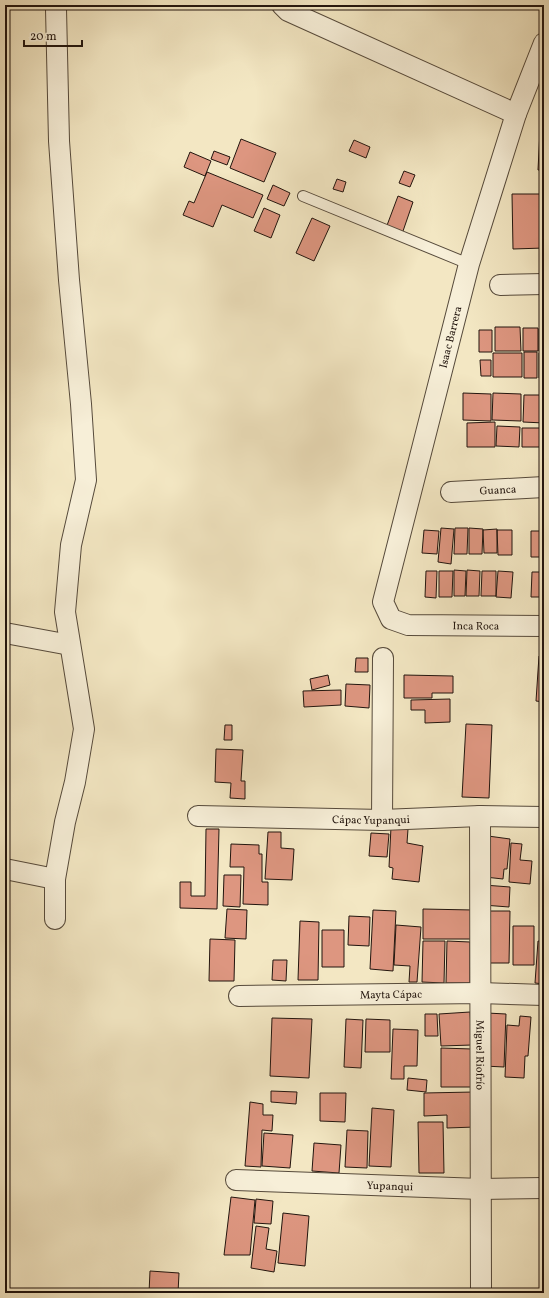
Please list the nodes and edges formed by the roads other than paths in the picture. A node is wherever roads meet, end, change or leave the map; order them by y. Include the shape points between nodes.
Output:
1 (57, 5) edge
2 (282, 5) edge
3 (544, 43) edge
4 (516, 114) junction
5 (303, 196) dead end
6 (469, 264) junction
7 (544, 284) edge
8 (500, 285) dead end
9 (544, 487) edge
10 (451, 492) dead end
11 (408, 625) joint
12 (544, 626) edge
13 (5, 633) edge
14 (70, 645) junction
15 (383, 658) dead end
16 (198, 816) dead end
17 (480, 816) junction
18 (544, 817) edge
19 (382, 820) junction
20 (5, 869) edge
21 (55, 880) junction
22 (55, 919) dead end
23 (480, 993) junction
24 (544, 995) edge
25 (239, 996) dead end
26 (236, 1180) dead end
27 (544, 1188) edge
28 (481, 1189) junction
29 (481, 1293) edge

1 - 14 street via 59,141 86,480 71,546 65,612
2 - 4 street via 288,11
3 - 4 street, Isaac Barrera
4 - 6 street, Isaac Barrera
5 - 6 lane
6 - 11 street, Isaac Barrera via 383,602 391,619
7 - 8 street
9 - 10 street, Guanca
11 - 12 street, Inca Roca
13 - 14 street
14 - 21 street via 84,728
15 - 19 street
16 - 19 street, Cápac Yupanqui
17 - 18 street, Cápac Yupanqui
17 - 19 street, Cápac Yupanqui
17 - 23 street, Miguel Riofrío
20 - 21 street
21 - 22 street
23 - 24 street, Mayta Cápac
23 - 25 street, Mayta Cápac
23 - 28 street, Miguel Riofrío
26 - 28 street, Yupanqui
27 - 28 street, Yupanqui
28 - 29 street, Miguel Riofrío

